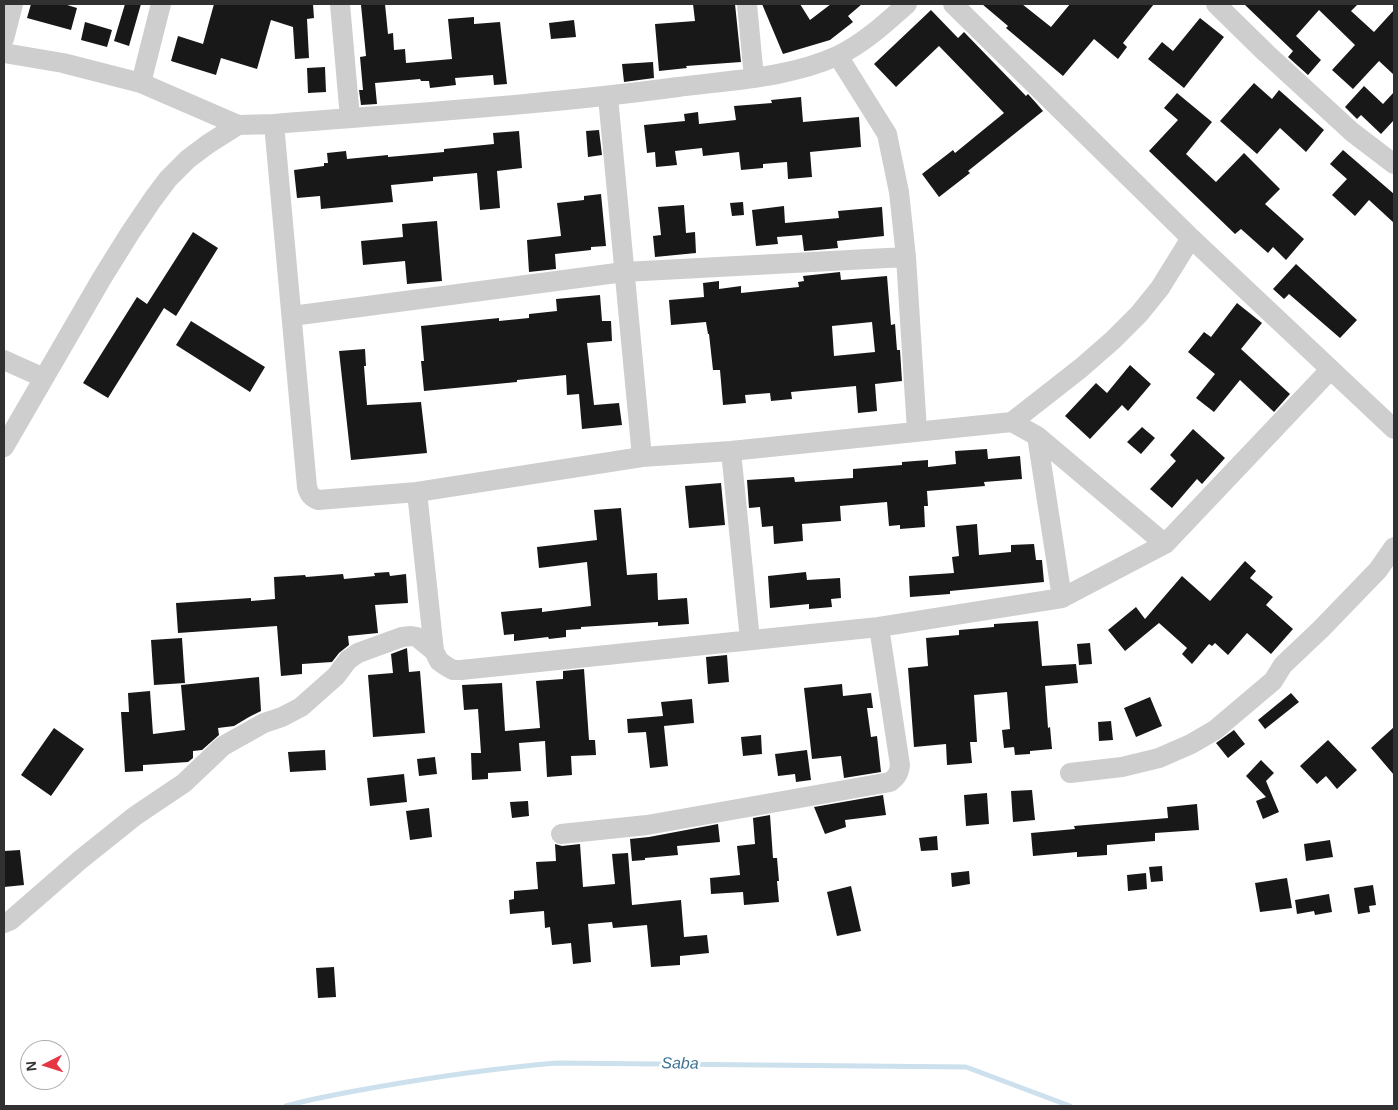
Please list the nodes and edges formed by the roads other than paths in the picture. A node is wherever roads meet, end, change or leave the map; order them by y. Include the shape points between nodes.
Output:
1 (161, 4) edge
2 (340, 4) edge
3 (747, 4) edge
4 (907, 4) edge
5 (953, 4) edge
6 (1216, 4) edge
7 (9, 10) edge
8 (4, 39) edge
9 (4, 53) edge
10 (838, 56) junction
11 (754, 78) junction
12 (141, 82) junction
13 (608, 97) junction
14 (350, 118) junction
15 (274, 124) junction
16 (238, 125) junction
17 (1394, 164) edge
18 (1191, 238) junction
19 (906, 257) junction
20 (624, 272) junction
21 (292, 316) junction
22 (4, 360) edge
23 (1330, 370) junction
24 (44, 378) junction
25 (1012, 422) junction
26 (1394, 428) edge
27 (917, 432) junction
28 (1037, 436) junction
29 (4, 447) edge
30 (731, 451) junction
31 (642, 457) junction
32 (417, 492) junction
33 (1164, 544) junction
34 (1394, 547) edge
35 (1062, 598) junction
36 (879, 627) junction
37 (750, 640) junction
38 (434, 651) junction
39 (1070, 773) dead end
40 (561, 834) dead end
41 (4, 923) edge

1 - 12 street
2 - 14 street
3 - 11 street
4 - 10 street via 861,42
5 - 18 street
6 - 17 street via 1352,132
7 - 8 street
9 - 12 street
10 - 11 street via 792,72
10 - 19 street via 887,134 899,192
11 - 13 street
12 - 16 street
13 - 14 street
13 - 20 street
14 - 15 street
15 - 16 street
15 - 21 street
16 - 24 street via 188,159 158,192 107,270
18 - 23 street
18 - 25 street via 1160,288 1114,340
19 - 20 street
19 - 27 street
20 - 21 street
20 - 31 street
21 - 32 street via 309,494 318,500 328,500
22 - 24 street
23 - 26 street
23 - 33 street
24 - 29 street
25 - 27 street
25 - 28 street
27 - 30 street
28 - 33 street
28 - 35 street
30 - 31 street
30 - 37 street
31 - 32 street
32 - 38 street
33 - 35 street
34 - 39 street via 1378,570 1283,665 1273,681 1215,730 1159,758 1122,767
35 - 36 street
36 - 37 street
36 - 40 street via 900,765 900,773 890,782 647,825
37 - 38 street via 461,670 446,666
38 - 41 street via 411,636 358,653 301,707 223,746 184,783 135,816

